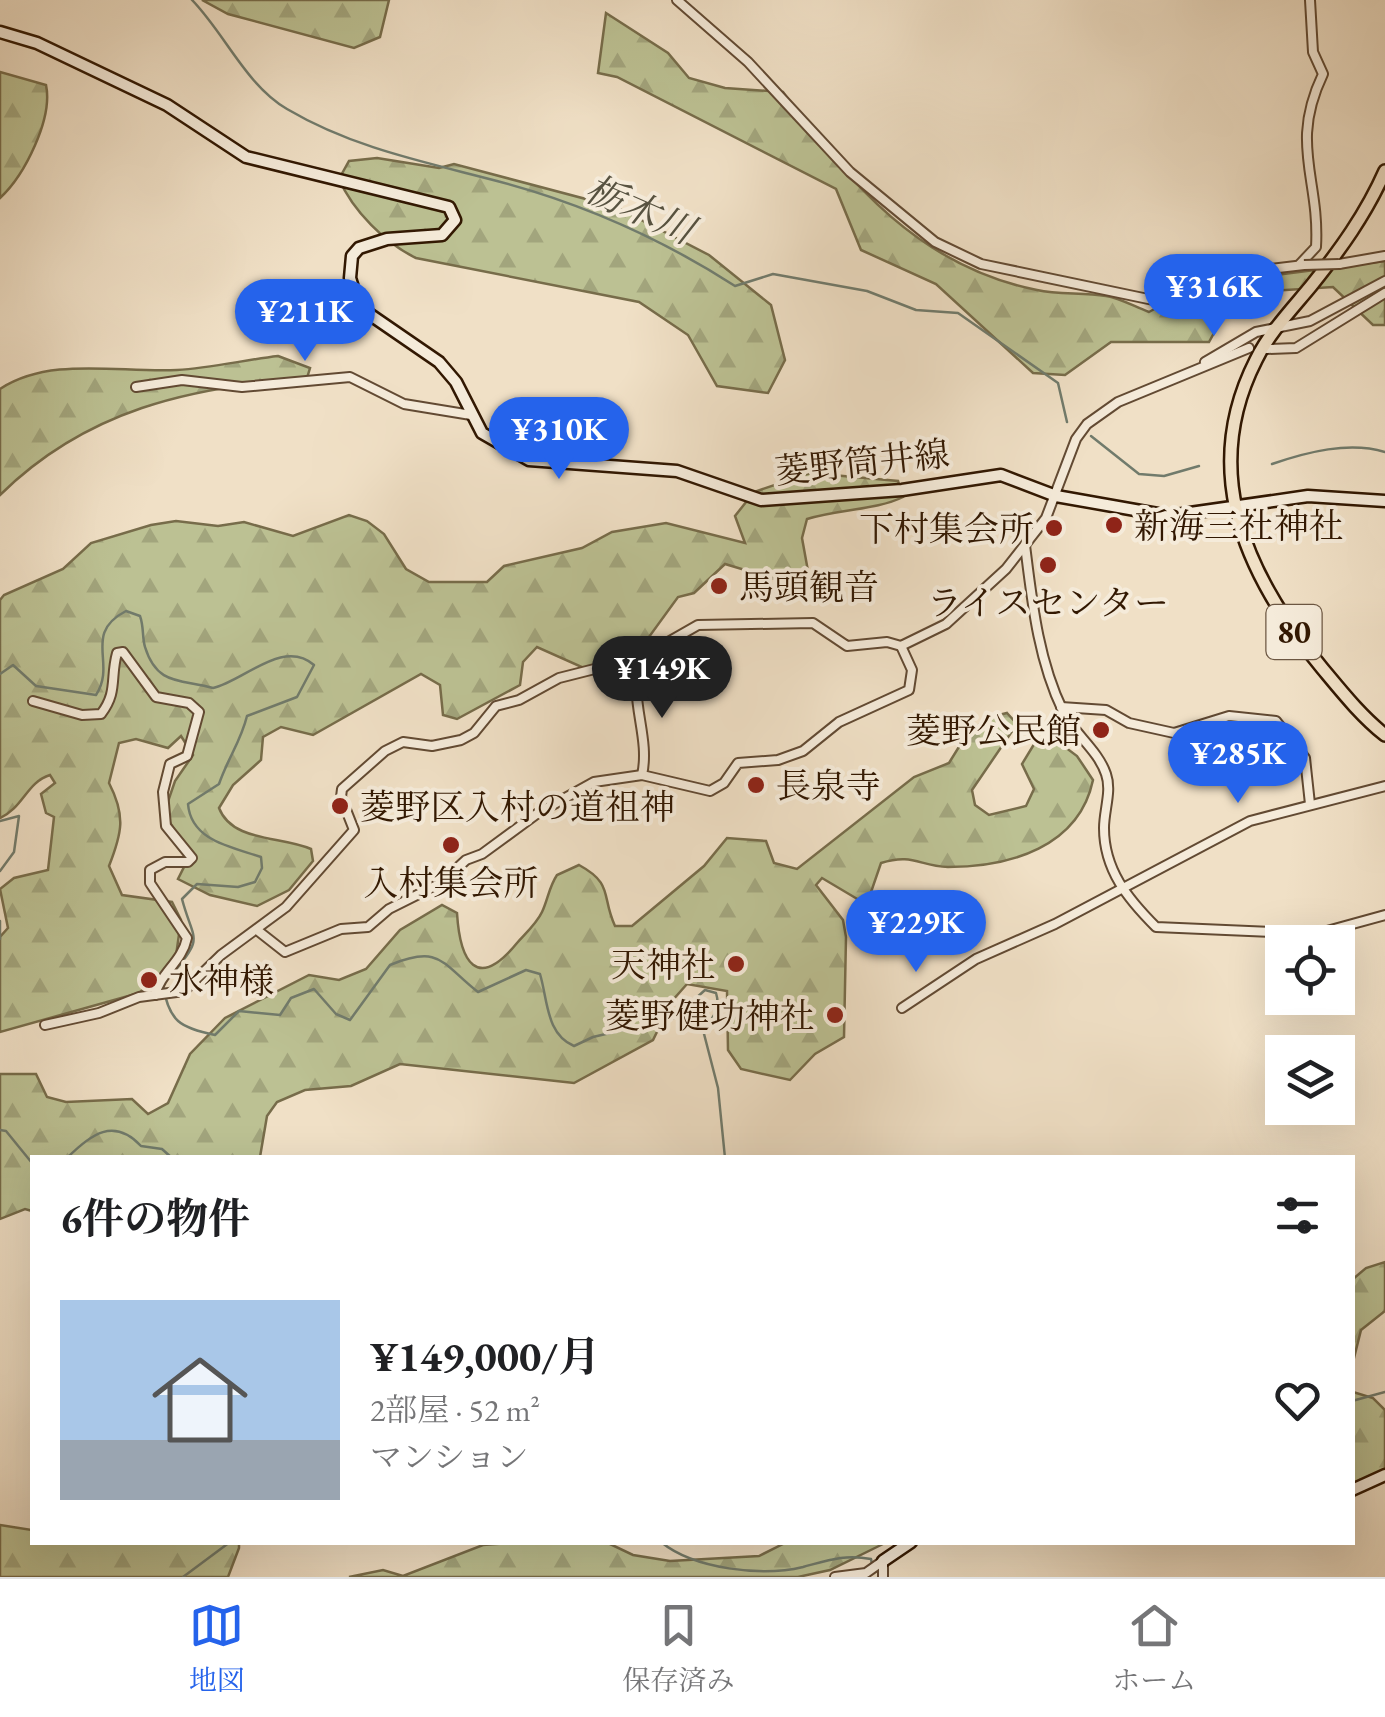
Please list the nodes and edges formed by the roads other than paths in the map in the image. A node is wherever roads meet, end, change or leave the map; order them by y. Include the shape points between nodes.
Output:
1 (676, 0) edge
2 (1310, 0) edge
3 (0, 32) edge
4 (1385, 171) edge
5 (1385, 256) edge
6 (1302, 265) junction
7 (1385, 281) edge
8 (1385, 294) edge
9 (1276, 330) junction
10 (1249, 348) dead end
11 (1267, 349) dead end
12 (1194, 372) junction
13 (136, 387) dead end
14 (471, 415) junction
15 (1056, 496) junction
16 (1385, 500) edge
17 (1234, 508) junction
18 (1025, 545) junction
19 (901, 646) junction
20 (642, 657) junction
21 (34, 701) dead end
22 (1061, 707) junction
23 (1385, 735) edge
24 (642, 775) junction
25 (1385, 786) edge
26 (1310, 804) junction
27 (1119, 888) junction
28 (1385, 914) edge
29 (257, 930) junction
30 (155, 995) junction
31 (902, 1008) dead end
32 (45, 1024) dead end
33 (1385, 1475) edge
34 (1355, 1489) edge
35 (906, 1545) edge
36 (882, 1562) junction
37 (866, 1575) edge
38 (836, 1577) edge
39 (883, 1577) edge

1 - 6 street via 748,62 850,172 935,242 981,264 1153,300 1193,278
2 - 6 street via 1313,52 1324,74 1307,120 1316,247
3 - 14 main road, 菱野筒井線 via 167,105 246,157 450,207 455,220 442,235 360,248 352,256 351,292 364,313 451,373
4 - 9 main road, 80 via 1349,238
5 - 6 street, bridge
7 - 9 street via 1310,321
8 - 11 street via 1296,348
9 - 12 street via 1243,338
9 - 17 main road, 80 via 1256,358 1238,414
10 - 12 street
12 - 15 street via 1118,402 1087,424
13 - 14 street via 182,380 242,387 350,378 404,404
14 - 15 main road, 菱野筒井線 via 488,439 520,457 678,472 760,500 1001,475
15 - 17 main road, 菱野筒井線 via 1146,514
15 - 18 street
16 - 17 main road, 菱野筒井線 via 1308,496
17 - 23 main road, 80 via 1272,602 1339,689
18 - 19 street via 980,598
18 - 22 street via 1034,621
19 - 20 street via 847,646 813,623 719,623 684,630
19 - 24 street via 912,670 909,690 838,722 803,751 738,763 710,791
20 - 24 street via 635,674 646,746
20 - 29 street via 559,678 496,706 474,734 451,744 403,742 370,760 342,789 354,830 349,840
21 - 30 street via 100,714 115,695 115,662 123,652 156,697 189,703 199,712 187,756 170,764 164,792 166,826 192,858 150,870 150,883 187,938
22 - 26 street via 1106,710 1174,733 1230,716 1276,721 1305,758
22 - 27 street via 1106,774 1104,830
24 - 29 street via 594,782 538,813 368,927 341,928 285,952
25 - 26 street
26 - 27 street via 1250,820
27 - 28 street via 1156,927 1316,934
27 - 31 street via 951,973
29 - 30 street via 184,991
30 - 32 street
33 - 34 main road
35 - 36 main road
36 - 37 street
36 - 39 street
37 - 38 street

